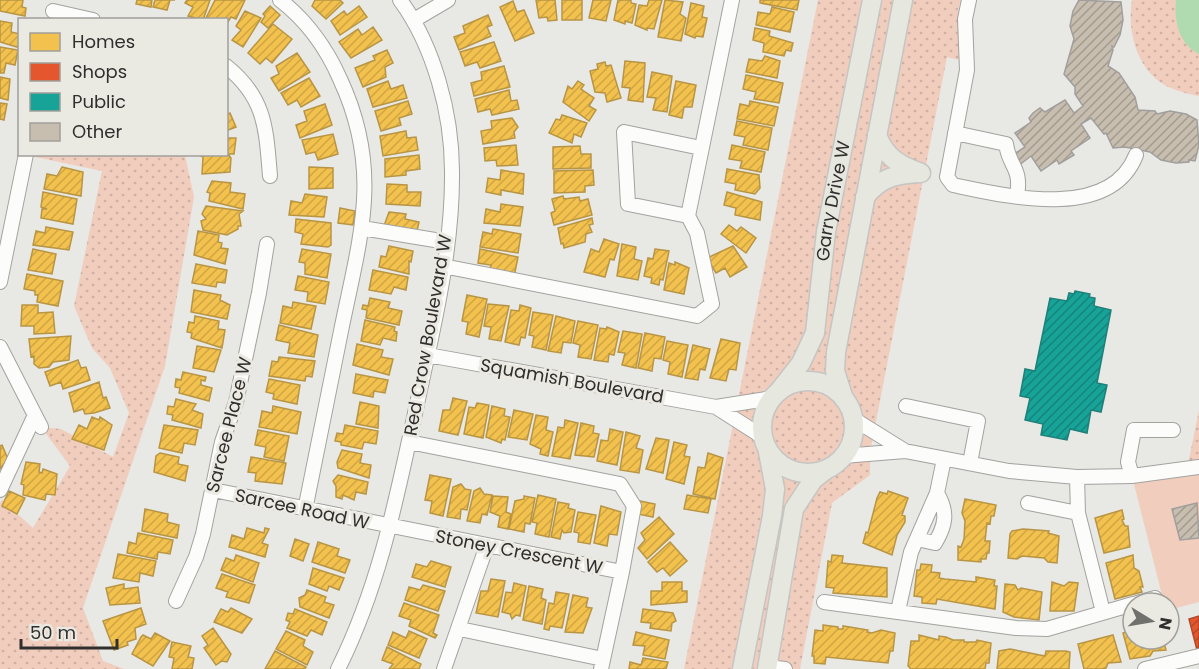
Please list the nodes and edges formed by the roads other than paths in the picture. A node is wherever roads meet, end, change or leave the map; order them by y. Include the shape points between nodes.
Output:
1 (280, 0) edge
2 (400, 0) edge
3 (448, 0) edge
4 (732, 0) edge
5 (872, 0) edge
6 (903, 0) edge
7 (969, 0) edge
8 (54, 10) edge
9 (85, 18) edge
10 (414, 20) junction
11 (228, 68) edge
12 (955, 133) junction
13 (877, 135) junction
14 (701, 148) junction
15 (1136, 155) dead end
16 (26, 156) edge
17 (921, 173) junction
18 (270, 176) dead end
19 (947, 177) junction
20 (1017, 196) junction
21 (865, 197) junction
22 (688, 216) junction
23 (362, 228) junction
24 (447, 242) junction
25 (267, 244) dead end
26 (443, 266) junction
27 (0, 282) edge
28 (0, 347) edge
29 (428, 355) junction
30 (776, 395) junction
31 (844, 399) junction
32 (906, 406) dead end
33 (716, 407) junction
34 (852, 418) junction
35 (1173, 430) dead end
36 (409, 442) junction
37 (765, 442) junction
38 (905, 451) junction
39 (843, 456) junction
40 (944, 459) junction
41 (970, 463) junction
42 (1199, 467) edge
43 (827, 469) junction
44 (1131, 476) junction
45 (1077, 477) junction
46 (0, 490) edge
47 (213, 490) junction
48 (937, 494) junction
49 (1028, 502) dead end
50 (305, 510) junction
51 (1078, 513) junction
52 (390, 527) junction
53 (917, 539) junction
54 (487, 545) junction
55 (622, 572) junction
56 (176, 602) dead end
57 (824, 602) dead end
58 (1121, 608) edge
59 (898, 611) junction
60 (1103, 612) junction
61 (460, 629) junction
62 (1199, 656) edge
63 (602, 664) edge
64 (773, 668) edge
65 (338, 669) edge
66 (444, 669) edge
67 (742, 669) edge
68 (1145, 669) edge

1 - 23 street via 312,32 335,67 353,106 363,142 366,178
2 - 10 street, Red Crow Boulevard W
3 - 10 street
4 - 14 street
5 - 30 main road, Garry Drive W via 826,232 815,333 801,363
6 - 13 main road, Garry Drive W
7 - 12 street via 964,34 967,70
8 - 9 street
10 - 24 street, Red Crow Boulevard W via 435,74 449,134 452,171
11 - 18 street via 251,90 262,110
12 - 19 street
12 - 20 street via 1006,144 1019,175
13 - 17 main road via 890,158
13 - 21 main road, Garry Drive W
14 - 22 street
14 - 22 street via 624,132 628,204
15 - 20 street via 1121,179 1076,199
16 - 27 street
17 - 19 street
17 - 21 main road via 887,177
19 - 20 street via 952,185
21 - 31 main road, Garry Drive W via 836,352 835,371
22 - 26 street via 697,233 712,304 698,316
23 - 24 street
23 - 50 street
24 - 26 street, Red Crow Boulevard W
25 - 47 street, Sarcee Place W via 244,366
26 - 29 street, Red Crow Boulevard W
28 - 46 street via 38,421
29 - 33 street, Squamish Boulevard
29 - 36 street, Red Crow Boulevard W
30 - 31 main road via 788,386 808,381 828,386
30 - 33 street, Squamish Boulevard
30 - 37 main road via 763,417
31 - 34 main road
32 - 41 street via 978,421
33 - 37 street, Squamish Boulevard
34 - 38 street
34 - 39 main road via 852,438
35 - 44 street via 1134,430 1128,462
36 - 52 street, Red Crow Boulevard W
36 - 55 street via 620,484 634,506
37 - 43 main road via 779,463 797,472
37 - 67 main road via 775,489
38 - 39 street
38 - 40 street
39 - 43 main road
40 - 41 street
40 - 48 street
41 - 45 street via 1046,476
42 - 44 street
43 - 64 main road via 813,480 794,509
44 - 45 street
45 - 51 street
47 - 50 street, Sarcee Road W
47 - 56 street, Sarcee Place W via 196,557
48 - 53 street
48 - 53 street via 945,506 941,534 935,543
49 - 51 street
50 - 52 street, Sarcee Road W
51 - 60 street
52 - 54 street, Stoney Crescent W
52 - 65 street, Red Crow Boulevard W via 362,620
53 - 59 street
54 - 55 street, Stoney Crescent W
54 - 61 street
55 - 63 street, Stoney Crescent W
57 - 59 street
58 - 60 street
59 - 60 street via 1039,629
61 - 63 street
61 - 66 street
62 - 68 street

